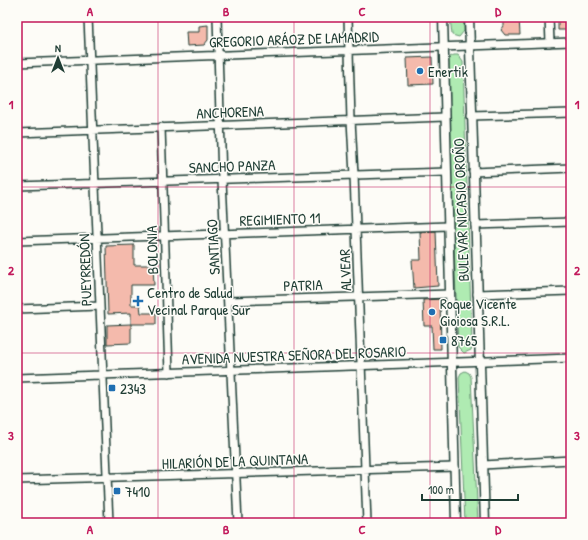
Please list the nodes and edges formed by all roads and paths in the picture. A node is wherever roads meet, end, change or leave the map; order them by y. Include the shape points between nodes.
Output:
1 (88, 17) edge
2 (218, 17) edge
3 (348, 17) edge
4 (444, 17) edge
5 (469, 17) edge
6 (549, 17) edge
7 (571, 42) edge
8 (550, 43) junction
9 (469, 46) junction
10 (444, 47) junction
11 (350, 50) junction
12 (219, 55) junction
13 (90, 60) junction
14 (17, 63) edge
15 (571, 113) edge
16 (472, 116) junction
17 (445, 117) junction
18 (350, 120) junction
19 (220, 125) junction
20 (161, 127) junction
21 (92, 131) junction
22 (17, 133) edge
23 (571, 168) edge
24 (447, 172) junction
25 (473, 172) junction
26 (354, 175) junction
27 (222, 180) junction
28 (162, 181) junction
29 (95, 184) junction
30 (17, 186) edge
31 (571, 222) edge
32 (475, 225) junction
33 (448, 226) junction
34 (356, 229) junction
35 (225, 234) junction
36 (164, 236) junction
37 (96, 238) junction
38 (17, 241) edge
39 (571, 291) edge
40 (450, 294) junction
41 (477, 294) junction
42 (359, 297) junction
43 (229, 301) junction
44 (99, 306) junction
45 (17, 309) edge
46 (571, 358) edge
47 (480, 361) junction
48 (452, 362) junction
49 (361, 366) junction
50 (232, 370) junction
51 (169, 373) junction
52 (102, 375) junction
53 (17, 378) edge
54 (571, 460) edge
55 (483, 465) junction
56 (455, 466) junction
57 (365, 469) junction
58 (236, 474) junction
59 (108, 478) junction
60 (17, 480) edge
61 (109, 523) edge
62 (238, 523) edge
63 (367, 523) edge
64 (456, 523) edge
65 (485, 523) edge

1 - 13 street, PUEYRREDÓN
2 - 12 street, SANTIAGO
3 - 11 street, ALVEAR
4 - 10 main road, BULEVAR NICASIO OROÑO
5 - 9 main road, BULEVAR NICASIO OROÑO
6 - 8 street
7 - 8 street, GREGORIO ARÁOZ DE LAMADRID
8 - 9 street, GREGORIO ARÁOZ DE LAMADRID
9 - 10 street, GREGORIO ARÁOZ DE LAMADRID
9 - 16 main road, BULEVAR NICASIO OROÑO
10 - 11 street, GREGORIO ARÁOZ DE LAMADRID
10 - 17 main road, BULEVAR NICASIO OROÑO
11 - 12 street, GREGORIO ARÁOZ DE LAMADRID
11 - 18 street, ALVEAR
12 - 13 street, GREGORIO ARÁOZ DE LAMADRID
12 - 19 street, SANTIAGO
13 - 14 street, GREGORIO ARÁOZ DE LAMADRID
13 - 21 street, PUEYRREDÓN
15 - 16 street
16 - 25 main road, BULEVAR NICASIO OROÑO
17 - 18 street, ANCHORENA
17 - 24 main road, BULEVAR NICASIO OROÑO
18 - 19 street, ANCHORENA
18 - 26 street, ALVEAR
19 - 20 street, ANCHORENA
19 - 27 street, SANTIAGO
20 - 21 street, ANCHORENA
20 - 28 street, BOLONIA
21 - 22 street, ANCHORENA
21 - 29 street, PUEYRREDÓN
23 - 25 street
24 - 26 street, SANCHO PANZA
24 - 33 main road, BULEVAR NICASIO OROÑO
25 - 32 main road, BULEVAR NICASIO OROÑO
26 - 27 street, SANCHO PANZA
26 - 34 street, ALVEAR
27 - 28 street, SANCHO PANZA
27 - 35 street, SANTIAGO
28 - 29 street, SANCHO PANZA
28 - 36 street, BOLONIA
29 - 30 street, SANCHO PANZA
29 - 37 street, PUEYRREDÓN
31 - 32 street
32 - 41 main road, BULEVAR NICASIO OROÑO
33 - 34 street, REGIMIENTO 11
33 - 40 main road, BULEVAR NICASIO OROÑO
34 - 35 street, REGIMIENTO 11
34 - 42 street, ALVEAR
35 - 36 street, REGIMIENTO 11
35 - 43 street, SANTIAGO
36 - 37 street, REGIMIENTO 11
36 - 51 street, BOLONIA
37 - 38 street, REGIMIENTO 11
37 - 44 street, PUEYRREDÓN
39 - 41 street
40 - 42 street, PATRIA
40 - 48 main road, BULEVAR NICASIO OROÑO
41 - 47 main road, BULEVAR NICASIO OROÑO
42 - 43 street, PATRIA
42 - 49 street, ALVEAR
43 - 50 street, SANTIAGO
44 - 45 street
44 - 52 street, PUEYRREDÓN
46 - 47 street, AVENIDA NUESTRA SEÑORA DEL ROSARIO
47 - 48 street, AVENIDA NUESTRA SEÑORA DEL ROSARIO
47 - 55 main road, BULEVAR NICASIO OROÑO
48 - 49 street, AVENIDA NUESTRA SEÑORA DEL ROSARIO
48 - 56 main road, BULEVAR NICASIO OROÑO
49 - 50 street, AVENIDA NUESTRA SEÑORA DEL ROSARIO
49 - 57 street, ALVEAR
50 - 51 street, AVENIDA NUESTRA SEÑORA DEL ROSARIO
50 - 58 street, SANTIAGO
51 - 52 street, AVENIDA NUESTRA SEÑORA DEL ROSARIO
52 - 53 street, AVENIDA NUESTRA SEÑORA DEL ROSARIO
52 - 59 street, PUEYRREDÓN
54 - 55 street
55 - 65 main road, BULEVAR NICASIO OROÑO
56 - 57 street, HILARIÓN DE LA QUINTANA
56 - 64 main road, BULEVAR NICASIO OROÑO
57 - 58 street, HILARIÓN DE LA QUINTANA
57 - 63 street, ALVEAR
58 - 59 street, HILARIÓN DE LA QUINTANA
58 - 62 street, SANTIAGO
59 - 60 street, HILARIÓN DE LA QUINTANA
59 - 61 street, PUEYRREDÓN

